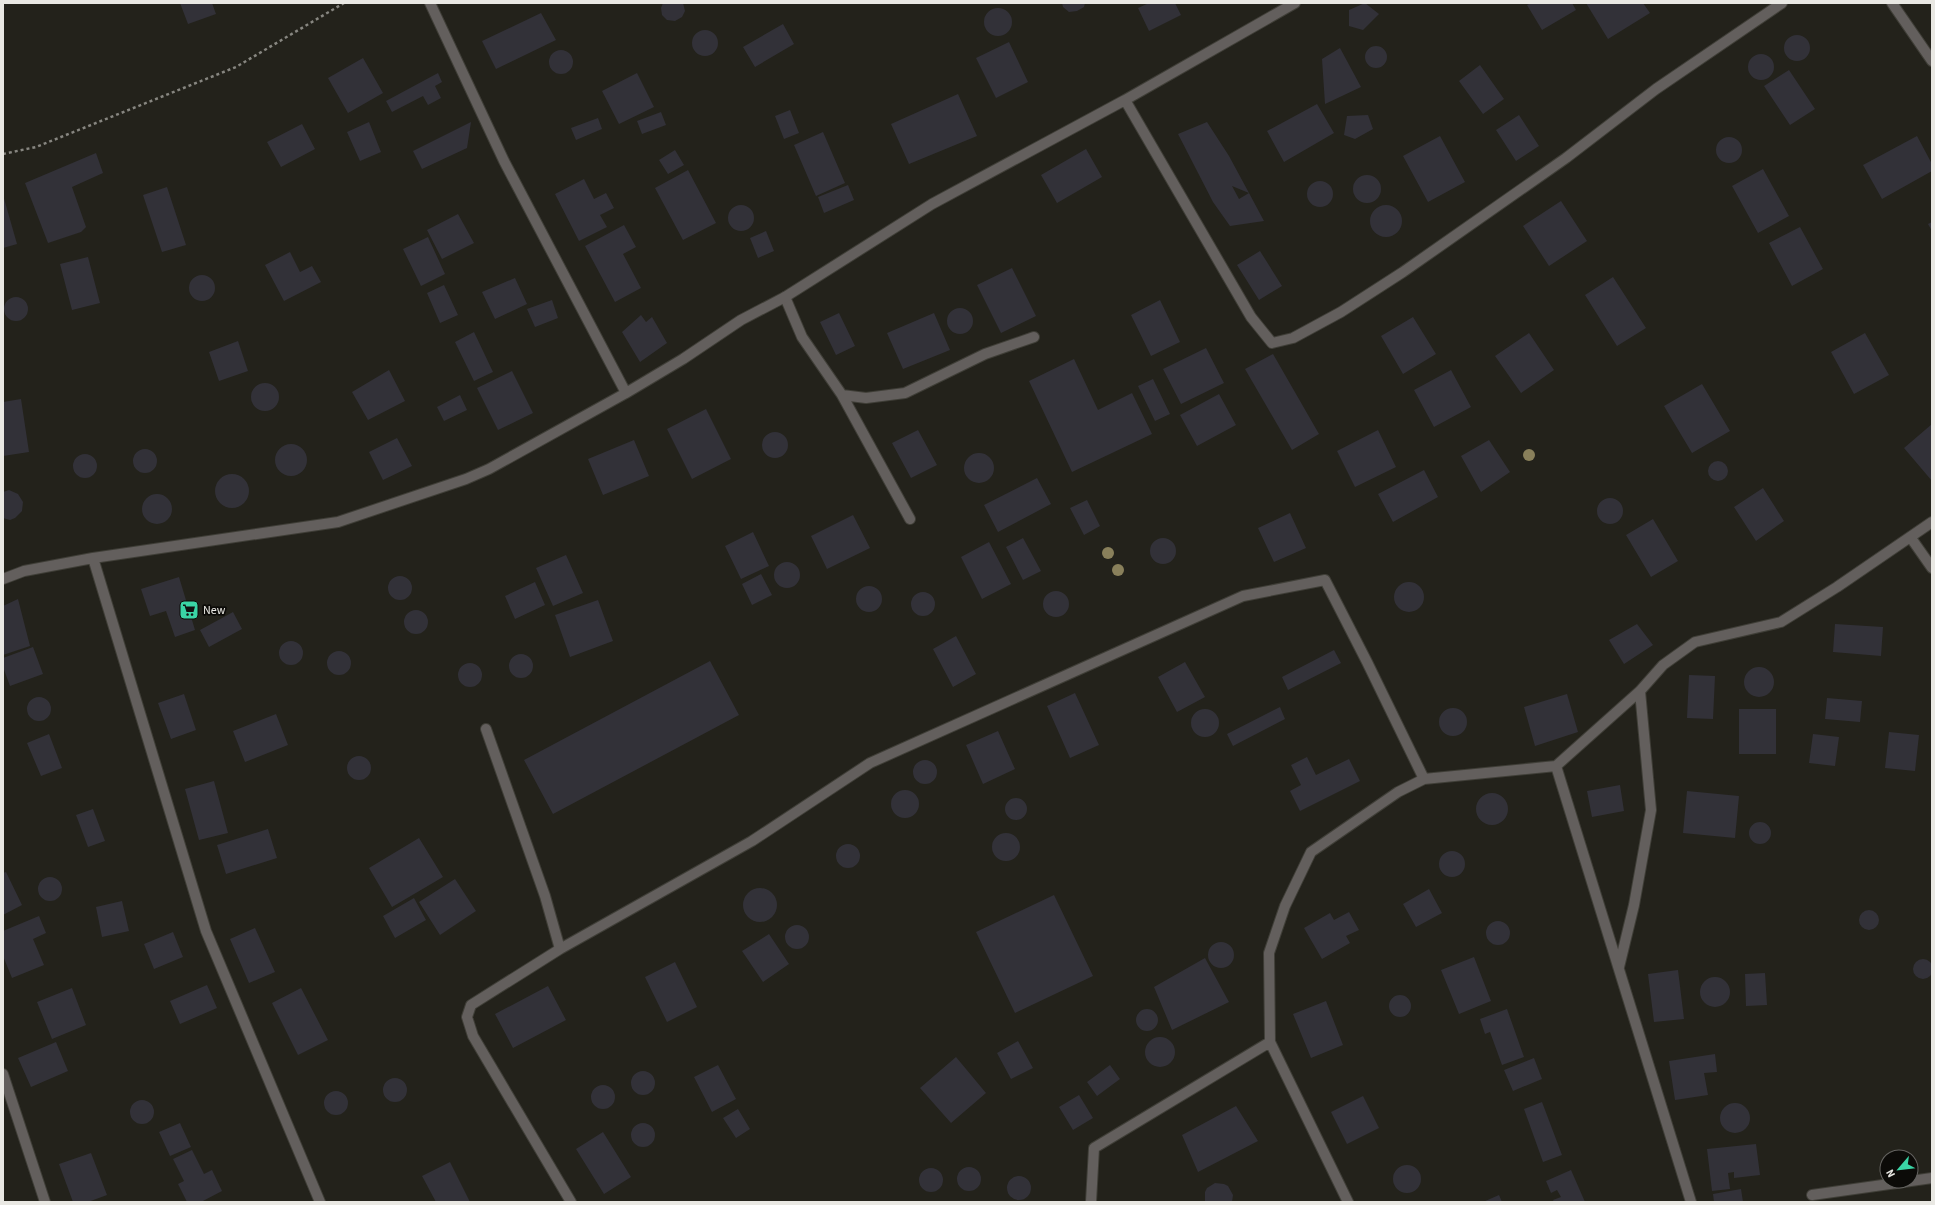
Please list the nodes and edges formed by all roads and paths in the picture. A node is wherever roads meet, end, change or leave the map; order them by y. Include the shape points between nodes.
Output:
1 (344, 3) edge
2 (430, 3) edge
3 (1295, 3) edge
4 (1782, 3) edge
5 (1892, 3) edge
6 (1932, 61) edge
7 (1125, 100) junction
8 (3, 154) edge
9 (785, 297) junction
10 (1034, 337) dead end
11 (626, 393) junction
12 (842, 395) junction
13 (910, 519) dead end
14 (1932, 522) edge
15 (1911, 538) junction
16 (93, 558) junction
17 (1932, 568) edge
18 (3, 579) edge
19 (1640, 691) junction
20 (486, 729) dead end
21 (1556, 766) junction
22 (1424, 778) junction
23 (560, 949) junction
24 (1618, 968) junction
25 (1270, 1042) junction
26 (3, 1074) edge
27 (1932, 1178) edge
28 (1812, 1195) dead end
29 (45, 1202) edge
30 (320, 1202) edge
31 (571, 1202) edge
32 (1091, 1202) edge
33 (1348, 1202) edge
34 (1690, 1202) edge

1 - 8 path via 236,67 36,147
2 - 11 street via 504,161
3 - 7 street
4 - 7 street via 1656,89 1566,158 1403,272 1341,312 1293,338 1272,343 1251,317
5 - 6 street
7 - 9 street via 932,204
9 - 11 street via 741,320
9 - 12 street via 802,337
10 - 12 street via 985,354 905,393 866,398
11 - 16 street via 490,469 338,522
12 - 13 street
14 - 15 street
15 - 17 street
15 - 19 street via 1781,622 1695,642 1663,665
16 - 18 street via 24,571
16 - 30 street via 206,931
19 - 21 street
19 - 24 street via 1652,810 1634,905
20 - 23 street
21 - 22 street
21 - 24 street
22 - 23 street via 1325,580 1243,596 870,763 752,841
22 - 25 street via 1398,792 1311,852 1285,906 1269,953
23 - 31 street via 471,1005 467,1017 473,1036
24 - 34 street
25 - 32 street via 1094,1148
25 - 33 street
26 - 29 street
27 - 28 street

